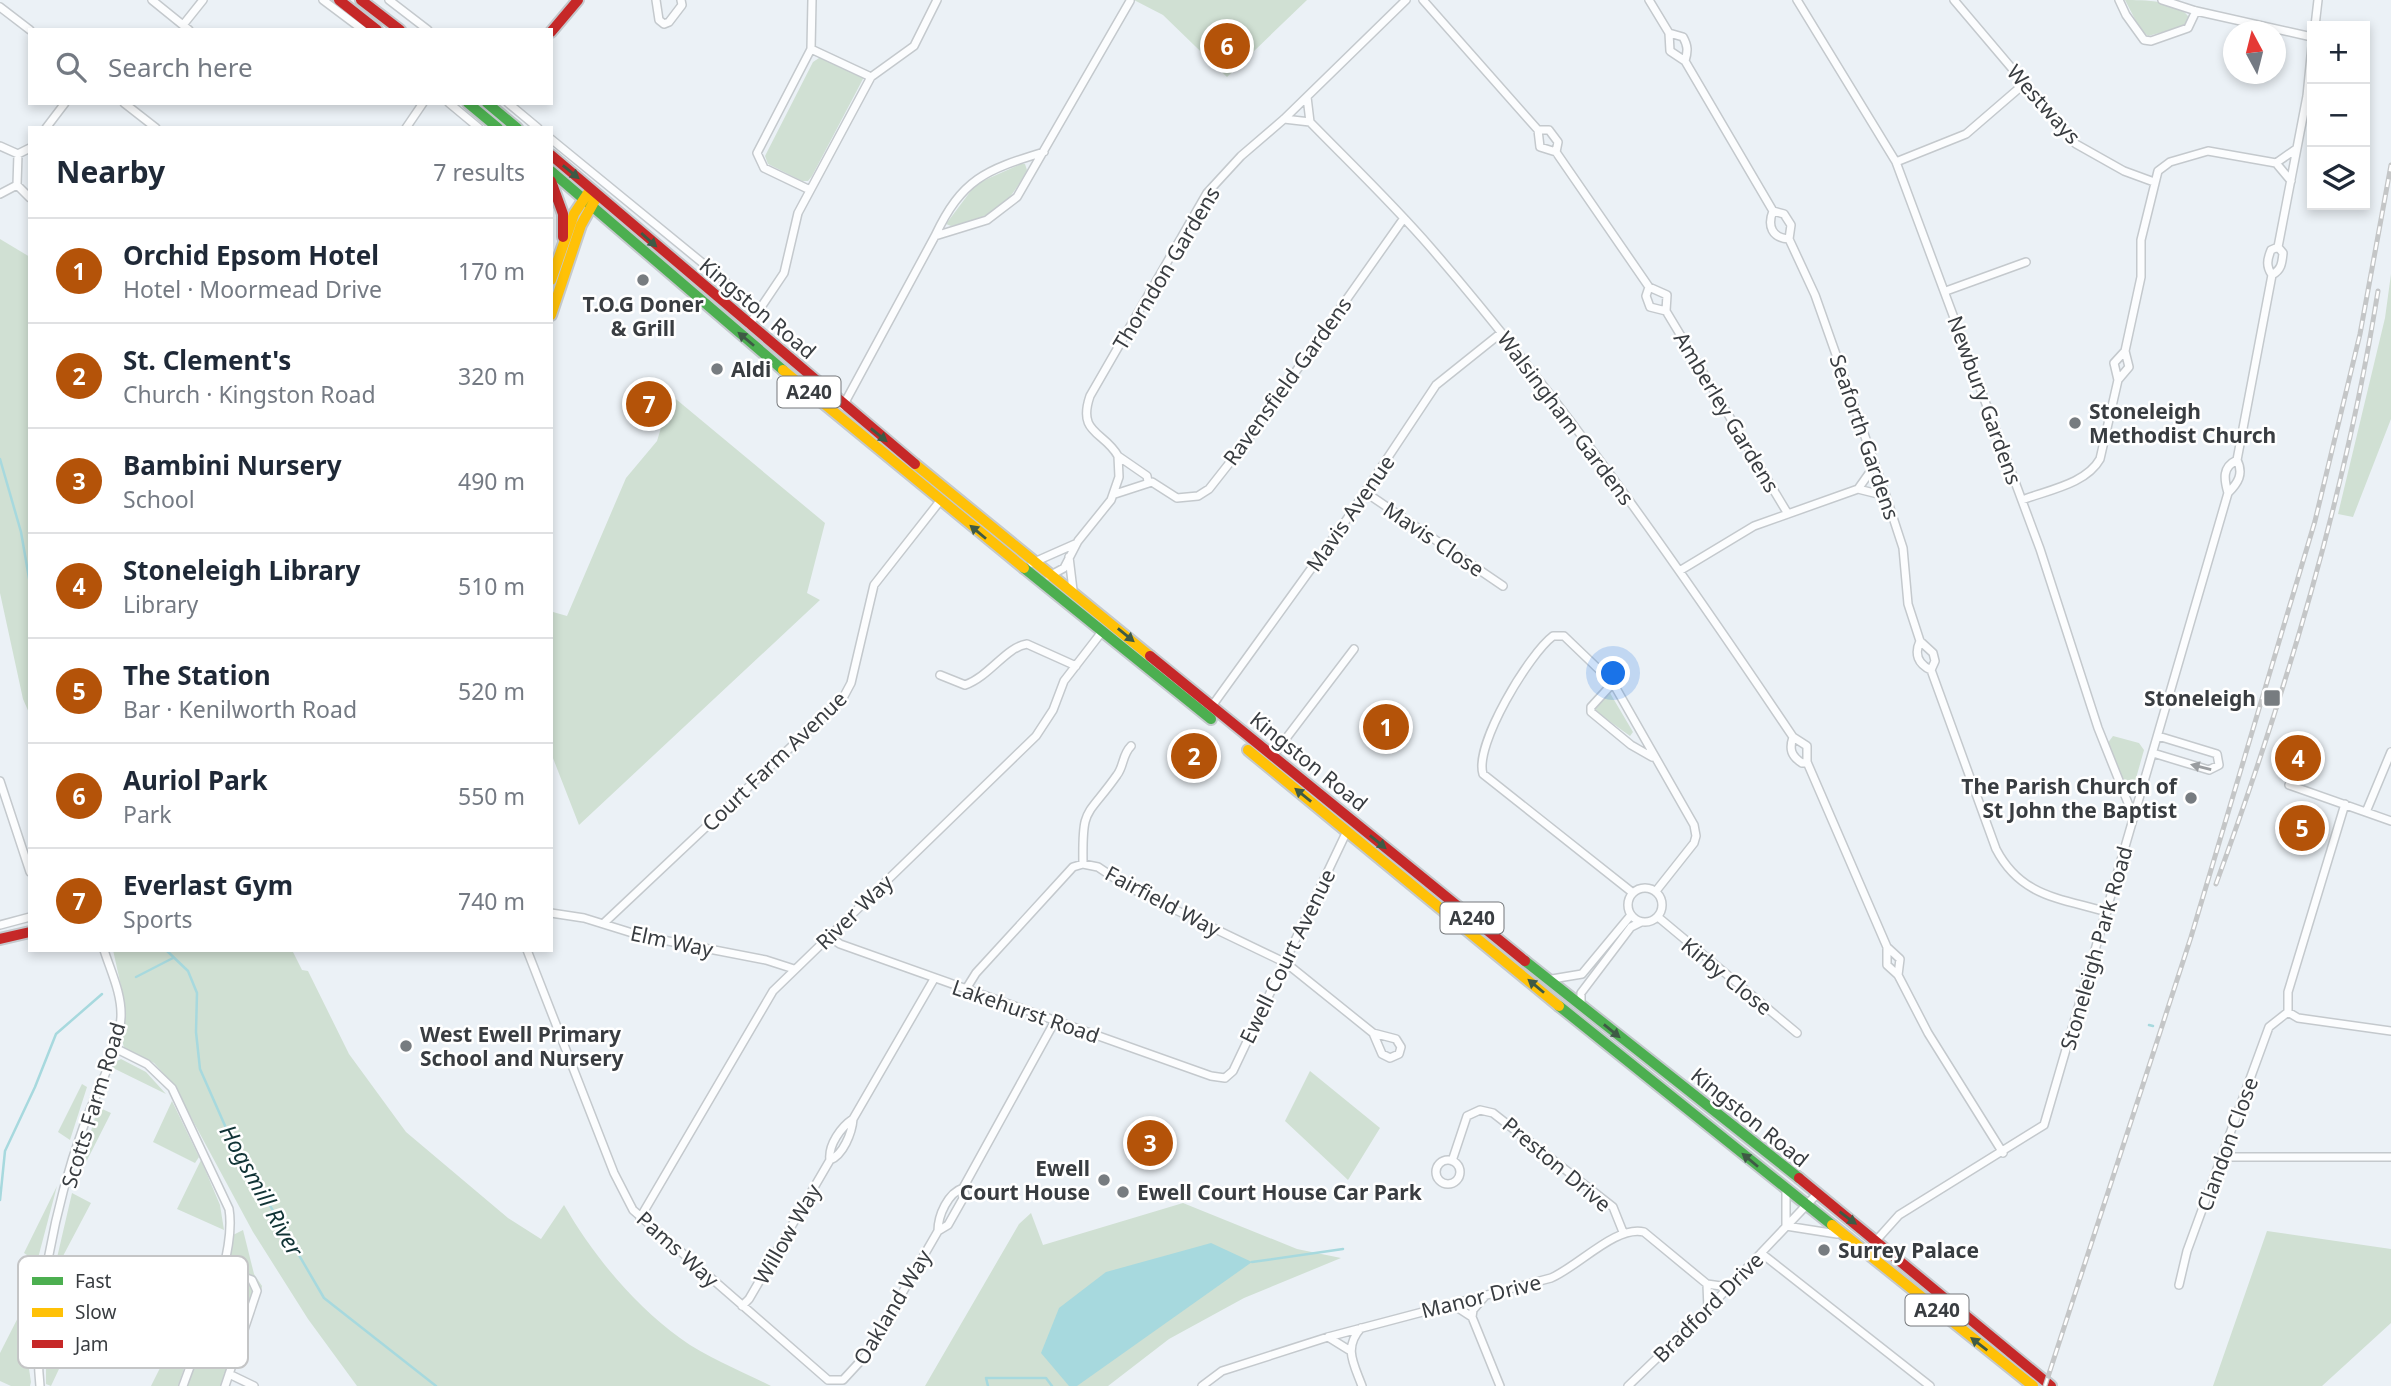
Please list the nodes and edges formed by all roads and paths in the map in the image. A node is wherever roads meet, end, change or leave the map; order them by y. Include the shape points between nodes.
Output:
1 (152, 0) edge
2 (203, 0) edge
3 (323, 0) edge
4 (339, 0) edge
5 (361, 0) edge
6 (389, 0) edge
7 (578, 0) edge
8 (656, 0) edge
9 (681, 0) edge
10 (812, 0) edge
11 (937, 0) edge
12 (1406, 0) edge
13 (1423, 0) edge
14 (1649, 0) edge
15 (1797, 0) edge
16 (1954, 0) edge
17 (2119, 0) edge
18 (2162, 0) edge
19 (2318, 0) edge
20 (1130, 1) edge
21 (0, 7) edge
22 (2196, 11) junction
23 (2316, 21) edge
24 (186, 27) edge
25 (28, 28) edge
26 (360, 28) edge
27 (374, 28) edge
28 (397, 28) edge
29 (425, 28) edge
30 (553, 30) edge
31 (1669, 33) junction
32 (2307, 36) edge
33 (811, 49) junction
34 (1685, 61) junction
35 (871, 77) junction
36 (2024, 84) junction
37 (2308, 84) edge
38 (1307, 97) junction
39 (63, 105) edge
40 (127, 105) edge
41 (422, 105) edge
42 (451, 105) edge
43 (470, 105) edge
44 (491, 105) edge
45 (510, 105) edge
46 (1284, 119) junction
47 (1310, 122) junction
48 (48, 126) edge
49 (153, 126) edge
50 (407, 126) edge
51 (477, 126) edge
52 (496, 126) edge
53 (515, 126) edge
54 (536, 126) edge
55 (1538, 130) junction
56 (553, 141) edge
57 (0, 146) edge
58 (28, 149) edge
59 (2296, 149) junction
60 (1044, 152) junction
61 (1556, 152) junction
62 (18, 154) junction
63 (553, 157) edge
64 (1896, 162) junction
65 (2276, 163) junction
66 (553, 172) edge
67 (2291, 181) junction
68 (2154, 182) junction
69 (16, 185) junction
70 (553, 186) edge
71 (810, 190) junction
72 (0, 194) edge
73 (28, 196) edge
74 (592, 196) junction
75 (1773, 211) junction
76 (1405, 218) junction
77 (934, 236) junction
78 (1789, 239) junction
79 (562, 246) junction
80 (2278, 247) junction
81 (2026, 262) dead end
82 (553, 274) edge
83 (2272, 275) junction
84 (1649, 287) junction
85 (1946, 292) junction
86 (553, 309) edge
87 (760, 310) junction
88 (1667, 311) junction
89 (749, 325) junction
90 (1501, 333) junction
91 (2125, 351) junction
92 (2118, 380) junction
93 (843, 406) junction
94 (1118, 456) junction
95 (2237, 460) junction
96 (1875, 465) junction
97 (1148, 482) junction
98 (1858, 489) junction
99 (1365, 492) junction
100 (2228, 493) junction
101 (1115, 494) junction
102 (1886, 496) junction
103 (940, 500) junction
104 (2022, 500) junction
105 (1788, 514) junction
106 (1078, 541) junction
107 (1060, 551) junction
108 (1069, 559) junction
109 (1034, 560) junction
110 (1681, 570) junction
111 (1052, 575) junction
112 (1034, 578) junction
113 (1503, 586) dead end
114 (1074, 592) junction
115 (1101, 632) junction
116 (1920, 641) junction
117 (1354, 649) dead end
118 (1076, 666) junction
119 (1931, 670) junction
120 (940, 676) dead end
121 (1613, 682) junction
122 (1212, 707) junction
123 (2158, 736) junction
124 (1793, 737) junction
125 (1131, 746) dead end
126 (2391, 752) edge
127 (2153, 753) junction
128 (1272, 757) junction
129 (1655, 759) junction
130 (1807, 762) junction
131 (0, 781) edge
132 (2289, 785) dead end
133 (2345, 804) junction
134 (2366, 812) junction
135 (2134, 818) junction
136 (2391, 821) edge
137 (1347, 831) junction
138 (1083, 864) junction
139 (28, 866) edge
140 (1656, 891) junction
141 (1633, 893) junction
142 (2107, 912) junction
143 (553, 913) edge
144 (1631, 915) junction
145 (1657, 917) junction
146 (28, 918) edge
147 (1642, 922) junction
148 (604, 923) junction
149 (0, 925) edge
150 (28, 932) edge
151 (828, 936) junction
152 (0, 939) edge
153 (1887, 947) junction
154 (104, 952) edge
155 (528, 952) edge
156 (1286, 963) junction
157 (794, 969) junction
158 (1898, 975) junction
159 (934, 979) junction
160 (1548, 979) junction
161 (966, 989) junction
162 (1581, 1006) junction
163 (2288, 1012) junction
164 (1055, 1021) junction
165 (2391, 1031) edge
166 (1373, 1033) dead end
167 (1797, 1033) dead end
168 (115, 1048) junction
169 (1225, 1078) joint
170 (2003, 1153) junction
171 (2224, 1157) junction
172 (2391, 1157) edge
173 (1452, 1161) dead end
174 (1786, 1190) junction
175 (1816, 1195) junction
176 (1805, 1206) junction
177 (640, 1218) junction
178 (1786, 1226) junction
179 (1623, 1232) junction
180 (1841, 1235) junction
181 (1876, 1239) junction
182 (1761, 1253) junction
183 (50, 1256) edge
184 (225, 1256) edge
185 (1890, 1273) junction
186 (248, 1279) edge
187 (1707, 1284) junction
188 (2179, 1285) dead end
189 (1728, 1287) junction
190 (1486, 1295) junction
191 (1452, 1304) junction
192 (742, 1306) junction
193 (1708, 1309) junction
194 (1472, 1317) junction
195 (248, 1318) edge
196 (1361, 1328) junction
197 (1328, 1337) junction
198 (1349, 1350) junction
199 (39, 1368) edge
200 (189, 1368) edge
201 (231, 1368) edge
202 (229, 1374) junction
203 (843, 1380) joint
204 (40, 1386) edge
205 (183, 1386) edge
206 (225, 1386) edge
207 (254, 1386) edge
208 (1202, 1386) edge
209 (1362, 1386) edge
210 (1500, 1386) edge
211 (1628, 1386) edge
212 (1930, 1386) edge
213 (2033, 1386) edge
214 (2051, 1386) edge

1 - 24 street
2 - 24 street
3 - 26 street
4 - 27 main road
5 - 28 main road
6 - 29 street
7 - 30 main road
8 - 9 street via 664,24 682,5
10 - 33 street
11 - 35 street via 914,47
12 - 38 street, Thorndon Gardens
13 - 55 street, Amberley Gardens
14 - 31 street, Seaforth Gardens
15 - 64 street, Newbury Gardens
16 - 36 street, Westways
17 - 22 street via 2144,40 2188,28
18 - 22 street
19 - 23 street
20 - 60 street
21 - 25 street
22 - 32 street
31 - 34 street, Seaforth Gardens via 1670,51
31 - 34 street, Seaforth Gardens via 1683,37 1688,48
33 - 35 street
33 - 71 street via 757,153 764,168
34 - 75 street, Seaforth Gardens
35 - 71 street
36 - 64 street via 1966,134
36 - 68 street, Westways via 2076,144
37 - 59 street, Stoneleigh Park Road
38 - 46 street, Thorndon Gardens
38 - 47 street
39 - 48 street
40 - 49 street
41 - 50 street
42 - 51 street
43 - 52 main road
44 - 53 main road
45 - 54 street
46 - 47 street
46 - 94 street, Thorndon Gardens via 1207,193 1090,396 1087,421
47 - 76 street, Walsingham Gardens
55 - 61 street, Amberley Gardens via 1540,147
55 - 61 street, Amberley Gardens via 1554,135
56 - 87 street
57 - 62 street
58 - 62 street
59 - 65 street
59 - 67 street, Stoneleigh Park Road
60 - 77 street via 976,178 957,194
60 - 77 street via 1017,197 1002,211
61 - 84 street, Amberley Gardens
62 - 69 street
63 -> 74 main road, Kingston Road / A240
64 - 85 street, Newbury Gardens
65 - 67 street
65 - 68 street via 2208,151 2170,162 2158,171
66 - 74 main road, Kingston Road / A240
67 - 80 street, Stoneleigh Park Road
68 - 91 street
69 - 72 street
69 - 73 street
70 - 79 main road via 563,214
71 - 87 street via 792,225 784,273
74 - 79 main road via 574,214
74 - 86 main road
74 -> 89 main road, Kingston Road / A240
103 -> 74 main road, Kingston Road / A240 via 841,420
75 - 78 street, Seaforth Gardens via 1789,219
75 - 78 street, Seaforth Gardens via 1772,230 1781,239
76 - 90 street, Walsingham Gardens
76 - 97 street, Ravensfield Gardens via 1209,489 1198,496 1177,498
77 - 93 street
78 - 96 street, Seaforth Gardens via 1815,295
79 - 82 main road
80 - 83 street, Stoneleigh Park Road via 2283,261
80 - 83 street, Stoneleigh Park Road via 2268,258
81 - 85 street
83 - 95 street, Stoneleigh Park Road
84 - 88 street, Amberley Gardens via 1667,295
84 - 88 street, Amberley Gardens via 1650,307
85 - 104 street, Newbury Gardens
87 - 89 street
88 - 105 street, Amberley Gardens
89 - 93 main road, Kingston Road / A240
90 - 99 street, Mavis Avenue via 1443,377
90 - 110 street, Walsingham Gardens
91 - 92 street via 2129,367
91 - 92 street via 2114,363
92 - 104 street via 2095,467 2082,477
93 -> 109 main road, Kingston Road / A240
94 - 97 street, Ravensfield Gardens via 1147,476
94 - 101 street
95 - 100 street, Stoneleigh Park Road via 2239,478
95 - 100 street, Stoneleigh Park Road via 2224,475
96 - 98 street
96 - 102 street, Seaforth Gardens
97 - 101 street
98 - 102 street
98 - 105 street
99 - 113 street, Mavis Close
99 - 122 street, Mavis Avenue
100 - 123 street, Stoneleigh Park Road
101 - 106 street
102 - 116 street, Seaforth Gardens via 1903,548 1908,604
112 -> 103 main road, Kingston Road / A240
103 - 148 street, Court Farm Avenue via 874,585 851,683 843,698
104 - 135 street, Newbury Gardens via 2098,728
105 - 110 street via 1737,534
106 - 107 street
106 - 108 street
107 - 108 street
107 - 109 street
108 - 111 street
108 - 114 street
109 - 111 main road, Kingston Road / A240
109 - 112 street
110 - 124 street, Walsingham Gardens
111 - 112 street
111 - 114 main road, Kingston Road / A240
112 - 115 main road, Kingston Road / A240
114 -> 122 main road, Kingston Road / A240
115 - 118 street, River Way
137 -> 115 main road, Kingston Road / A240
116 - 119 street, Seaforth Gardens via 1933,653
116 - 119 street, Seaforth Gardens via 1918,659
117 - 128 street
118 - 120 street via 1027,644 1013,649 978,681 960,685
118 - 151 street, River Way via 1036,736
119 - 142 street, Seaforth Gardens via 2004,864 2025,886
121 - 129 street
121 - 129 street via 1591,712
121 - 141 street via 1564,636 1553,636 1521,673 1480,766 1490,781
122 - 128 main road, Kingston Road / A240
123 - 127 street, Stoneleigh Park Road
123 -> 127 street via 2217,754 2219,765 2209,770
124 - 130 street, Walsingham Gardens via 1807,746
124 - 130 street, Walsingham Gardens via 1793,755 1801,763
125 - 138 street via 1123,755 1119,773 1086,813
126 - 134 street
127 - 135 street, Stoneleigh Park Road
128 -> 160 main road, Kingston Road / A240
129 - 140 street via 1696,836
130 - 153 street, Walsingham Gardens
131 - 139 street
132 - 133 street
133 - 134 street
133 - 163 street via 2288,992
134 - 136 street
135 - 142 street, Stoneleigh Park Road
137 - 156 street, Ewell Court Avenue
174 -> 137 main road, Kingston Road / A240
138 - 156 street, Fairfield Way via 1098,867 1128,887
138 - 161 street, Fairfield Way via 1073,867
140 - 141 street via 1647,887
140 - 145 street via 1662,901
141 - 144 street via 1628,906
142 - 170 street, Stoneleigh Park Road via 2047,1119 2037,1132
143 - 148 street, Elm Way
144 - 147 street
144 - 160 street via 1582,974
145 - 147 street
145 - 167 street, Kirby Close
146 - 149 street
147 - 162 street via 1631,927 1581,993
148 - 157 street, Elm Way via 642,936
150 - 152 main road
151 - 157 street, River Way
151 - 159 street, Lakehurst Road
153 - 158 street, Walsingham Gardens via 1887,965
153 - 158 street, Walsingham Gardens via 1900,959
154 - 168 street, Scotts Farm Road via 121,1009
155 - 177 street, Pams Way via 620,1187
156 - 166 street, Fairfield Way
156 - 169 street, Ewell Court Avenue via 1233,1071
157 - 177 street, River Way via 769,998
158 - 170 street, Walsingham Gardens via 1928,1034
159 - 161 street, Lakehurst Road
159 - 192 street, Willow Way
160 - 162 main road, Kingston Road / A240
161 - 164 street, Lakehurst Road
162 -> 175 main road, Kingston Road / A240
163 - 165 street via 2298,1018
163 - 171 street, Clandon Close via 2269,1027
164 - 169 street, Lakehurst Road
164 - 203 street, Oakland Way via 963,1188 965,1195 948,1225 938,1231 867,1354
168 - 183 street, Scotts Farm Road via 76,1146
168 - 184 street via 157,1072 177,1096 229,1209
170 - 181 street, Stoneleigh Park Road via 1899,1215
171 - 172 street
171 - 188 street, Clandon Close via 2187,1251
173 - 179 street, Preston Drive via 1467,1116 1480,1110 1493,1112 1613,1207
174 - 176 main road, Kingston Road / A240
174 - 178 street
175 - 176 street, Bradford Drive
175 -> 181 main road, Kingston Road / A240
176 - 178 street, Bradford Drive
176 - 180 main road, Kingston Road / A240
177 - 192 street, Pams Way
178 - 180 street
178 - 182 street, Bradford Drive
179 - 187 street, Preston Drive via 1644,1233
179 - 190 street, Manor Drive via 1564,1273
180 - 185 main road, Kingston Road / A240
181 - 185 street via 1873,1250
181 - 214 main road, Kingston Road / A240
182 - 189 street, Bradford Drive
182 - 212 street
213 -> 185 main road, Kingston Road / A240
186 - 195 street via 257,1291
187 - 189 street
187 - 193 street
189 - 193 street, Bradford Drive
190 - 191 street, Manor Drive
190 - 194 street
191 - 194 street
191 - 196 street, Manor Drive
192 - 203 street, Pams Way via 825,1378
193 - 211 street, Bradford Drive
194 - 210 street
196 - 197 street, Manor Drive
196 - 198 street via 1351,1339
197 - 198 street
197 - 208 street, Manor Drive via 1222,1371
198 - 209 street
199 - 204 street, Scotts Farm Road
200 - 205 street
201 - 202 street
202 - 206 street
202 - 207 street

